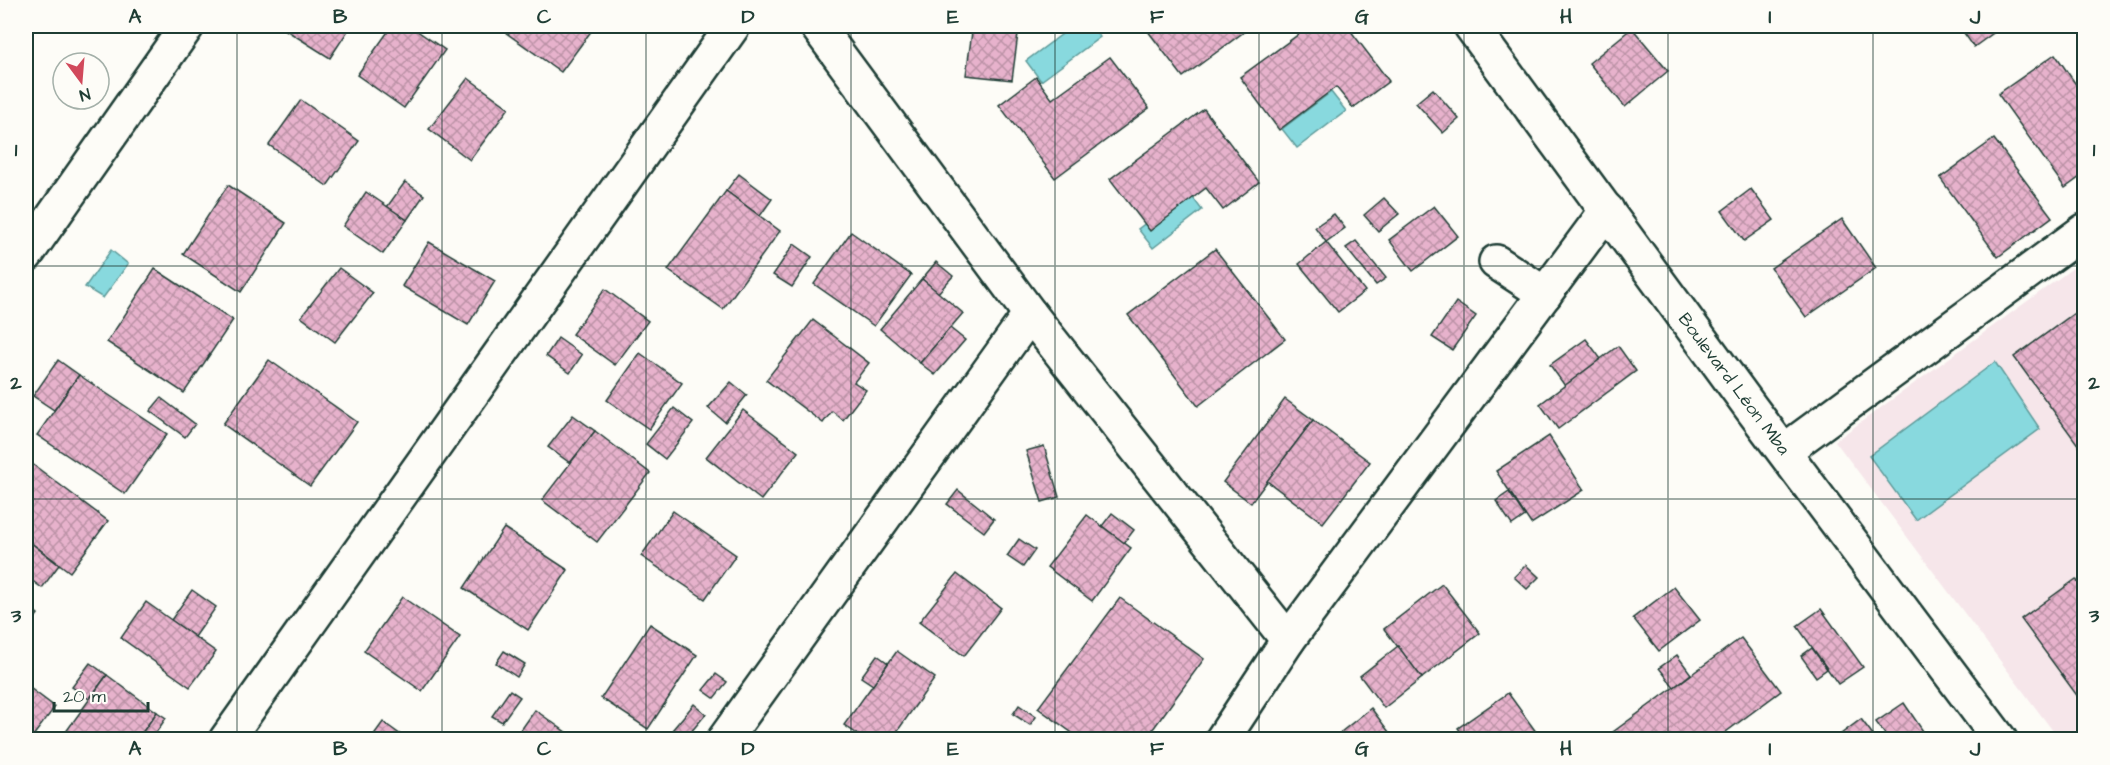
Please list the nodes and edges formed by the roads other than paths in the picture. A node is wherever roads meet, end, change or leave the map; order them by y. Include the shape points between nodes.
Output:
1 (188, 26) edge
2 (733, 26) edge
3 (817, 26) edge
4 (1471, 26) edge
5 (1607, 210) junction
6 (2085, 231) edge
7 (26, 255) edge
8 (1496, 262) dead end
9 (1545, 294) junction
10 (1030, 314) junction
11 (1784, 451) junction
12 (1288, 640) junction
13 (1237, 733) edge
14 (226, 740) edge
15 (724, 740) edge
16 (2000, 740) edge

1 - 7 street
2 - 14 street
3 - 10 street
4 - 5 street, Boulevard Léon Mba
5 - 9 street
5 - 11 street, Boulevard Léon Mba
6 - 11 street
8 - 9 street
9 - 12 street
10 - 12 street
10 - 15 street
11 - 16 street, Boulevard Léon Mba
12 - 13 street

